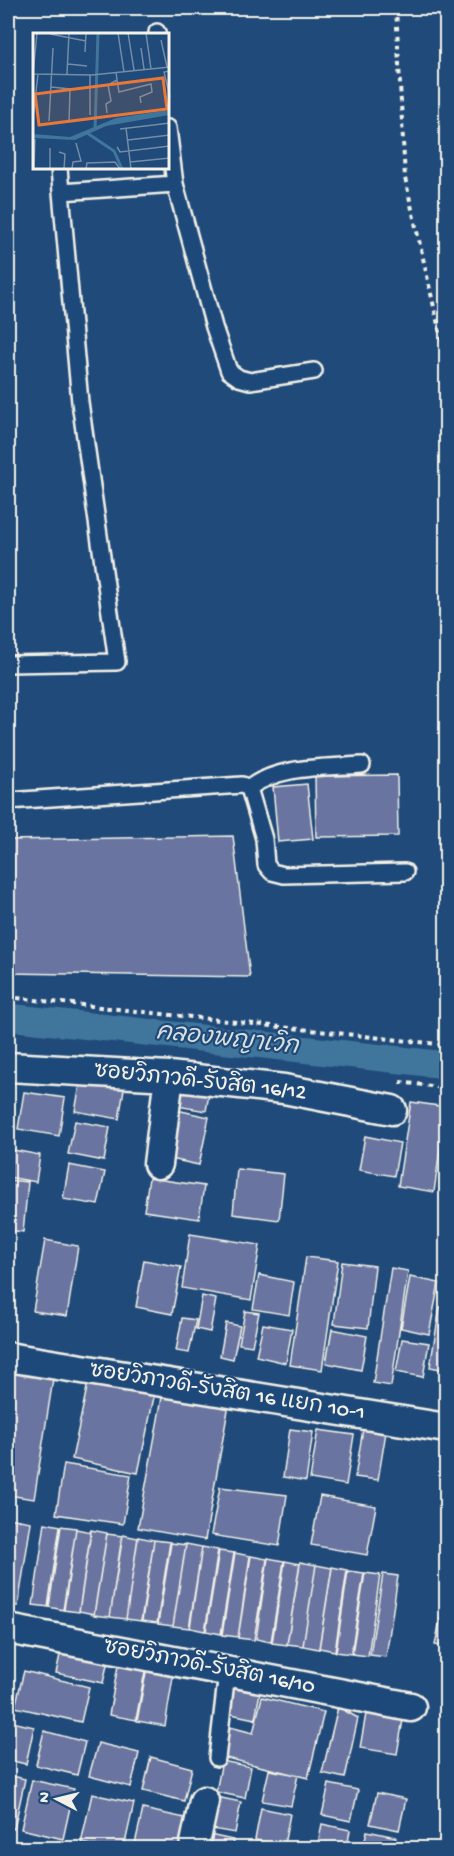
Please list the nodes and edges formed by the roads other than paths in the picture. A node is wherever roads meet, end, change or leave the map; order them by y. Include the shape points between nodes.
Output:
1 (170, 144) edge
2 (59, 170) edge
3 (175, 184) junction
4 (61, 192) junction
5 (314, 371) dead end
6 (8, 664) edge
7 (362, 765) dead end
8 (249, 788) junction
9 (8, 801) edge
10 (405, 872) dead end
11 (8, 1067) edge
12 (169, 1076) junction
13 (392, 1110) dead end
14 (158, 1164) dead end
15 (8, 1358) edge
16 (447, 1428) edge
17 (8, 1629) edge
18 (227, 1672) junction
19 (411, 1707) dead end
20 (217, 1758) dead end
21 (204, 1801) dead end
22 (194, 1848) edge

1 - 3 lane
2 - 4 lane
3 - 4 lane
3 - 5 lane via 229,371 250,381
4 - 6 lane via 80,402 117,663
7 - 8 lane via 280,773 266,776
8 - 9 lane via 231,784
8 - 10 lane via 264,839 266,866 272,872
11 - 12 street, ซอยวิภาวดี-รังสิต 16/12
12 - 13 street, ซอยวิภาวดี-รังสิต 16/12 via 285,1089
12 - 14 street
15 - 16 street, ซอยวิภาวดี-รังสิต 16 แยก 10-1
17 - 18 street, ซอยวิภาวดี-รังสิต 16/10
18 - 19 street, ซอยวิภาวดี-รังสิต 16/10
18 - 20 lane
21 - 22 street

